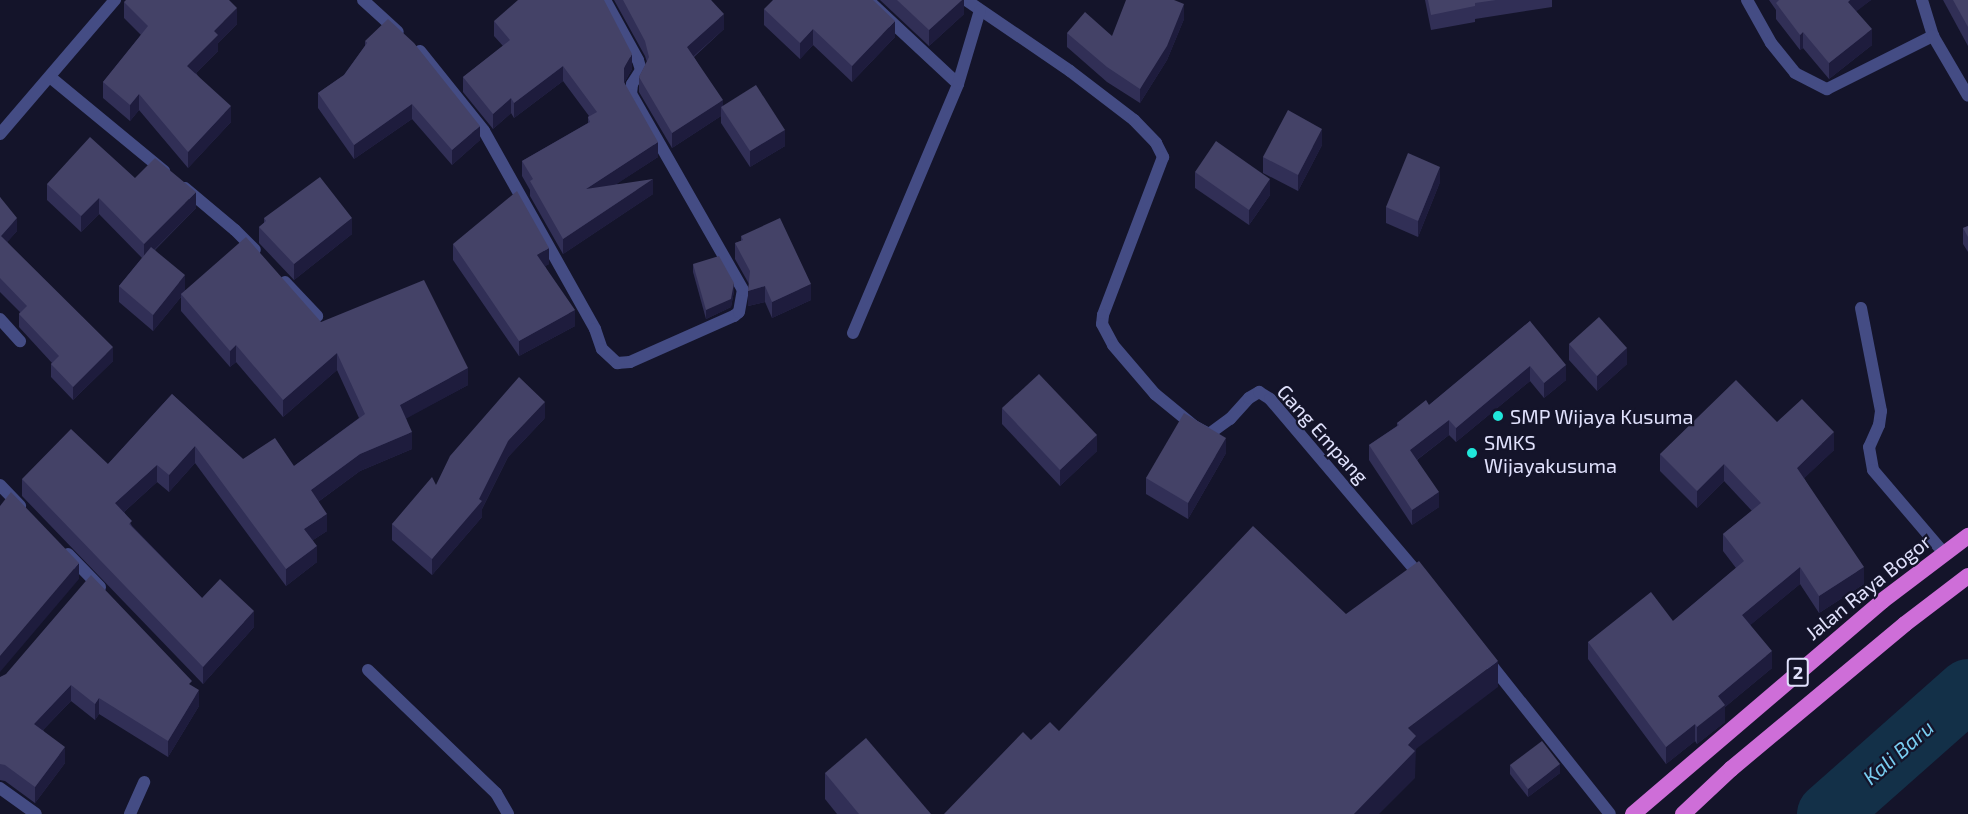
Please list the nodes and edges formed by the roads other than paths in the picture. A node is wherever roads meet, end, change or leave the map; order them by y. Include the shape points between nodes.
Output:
1 (115, 0) edge
2 (363, 0) edge
3 (605, 0) edge
4 (868, 0) edge
5 (966, 0) edge
6 (1747, 0) edge
7 (1922, 0) edge
8 (980, 10) junction
9 (1933, 36) junction
10 (50, 77) junction
11 (958, 84) junction
12 (1968, 96) edge
13 (0, 134) edge
14 (260, 256) edge
15 (276, 273) edge
16 (1861, 308) dead end
17 (317, 316) edge
18 (0, 320) edge
19 (852, 333) dead end
20 (20, 341) dead end
21 (0, 485) edge
22 (33, 519) edge
23 (1968, 536) edge
24 (58, 544) edge
25 (1944, 553) junction
26 (1968, 576) edge
27 (1432, 591) edge
28 (108, 596) edge
29 (1484, 656) edge
30 (368, 670) dead end
31 (144, 782) dead end
32 (0, 788) edge
33 (36, 814) edge
34 (130, 814) edge
35 (508, 814) edge
36 (1610, 814) edge
37 (1633, 814) edge
38 (1683, 814) edge

1 - 10 street
2 - 3 street via 442,76 484,131 595,328 602,349 617,363 630,362 734,316 739,312 743,290 631,94 641,70
4 - 11 street
5 - 8 street, Gang Empang
6 - 9 street via 1771,43 1795,73 1827,89
7 - 9 street
8 - 11 street
8 - 27 street, Gang Empang via 1134,120 1156,143 1163,157 1103,315 1102,324 1113,345 1155,394 1209,434 1259,392 1270,399
9 - 12 street
10 - 13 street
10 - 14 street via 235,230
11 - 19 street
15 - 17 street
16 - 25 street via 1881,411 1869,447 1873,470
18 - 20 street
21 - 22 street
23 - 25 highway, Jalan Raya Bogor / 2
24 - 28 street via 88,583
25 - 37 highway, Jalan Raya Bogor / 2
26 - 38 highway, 2 via 1905,624
29 - 36 street
30 - 35 street via 496,794
31 - 34 street
32 - 33 street

